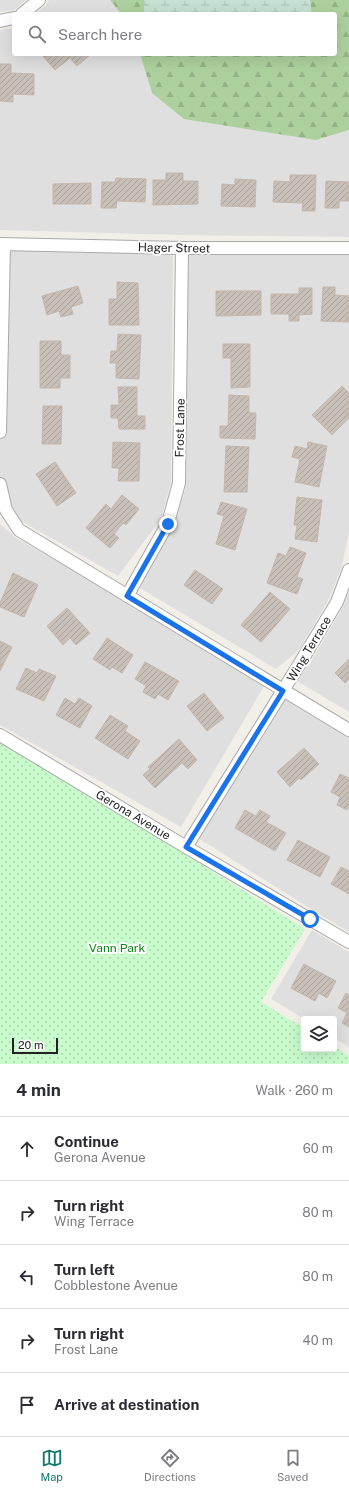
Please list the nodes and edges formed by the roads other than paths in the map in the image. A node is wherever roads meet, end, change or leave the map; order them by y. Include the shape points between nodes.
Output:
1 (39, 0) edge
2 (24, 12) edge
3 (12, 18) edge
4 (0, 21) edge
5 (2, 244) edge
6 (182, 248) junction
7 (349, 248) edge
8 (0, 432) edge
9 (0, 484) edge
10 (349, 570) edge
11 (127, 596) junction
12 (283, 691) junction
13 (349, 730) edge
14 (0, 735) edge
15 (186, 847) junction
16 (349, 942) edge

1 - 2 street
3 - 4 street
5 - 6 street, Hager Street
5 - 8 street
6 - 7 street, Hager Street
6 - 11 street, Frost Lane via 179,483 168,524
9 - 11 street via 6,510 19,530
10 - 12 street, Wing Terrace via 337,602
11 - 12 street
12 - 13 street
12 - 15 street, Wing Terrace
14 - 15 street, Gerona Avenue
15 - 16 street, Gerona Avenue

